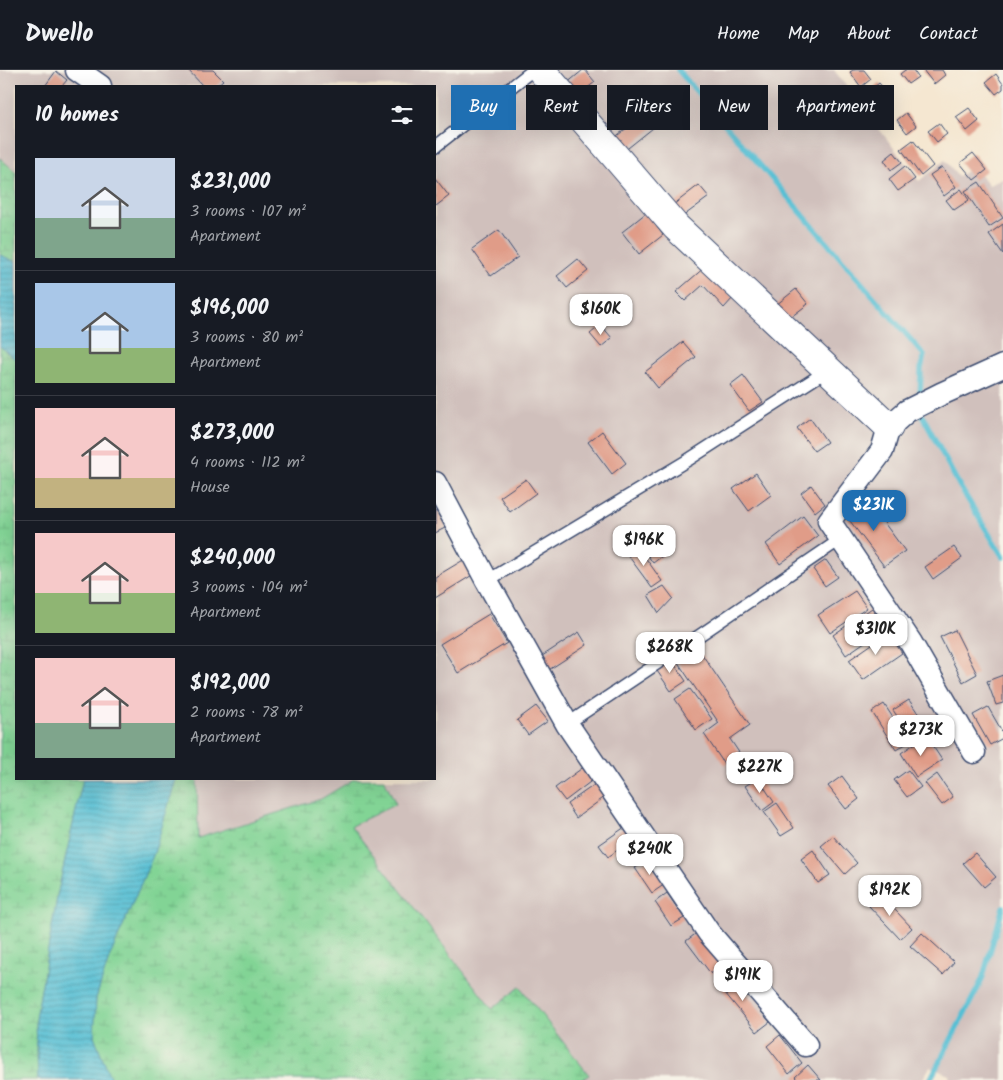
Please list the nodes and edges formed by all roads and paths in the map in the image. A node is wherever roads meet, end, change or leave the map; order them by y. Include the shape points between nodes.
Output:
1 (77, 70) edge
2 (533, 70) edge
3 (541, 70) edge
4 (99, 85) edge
5 (436, 146) edge
6 (1003, 366) edge
7 (828, 370) junction
8 (898, 419) junction
9 (436, 485) edge
10 (841, 539) junction
11 (487, 580) junction
12 (566, 724) junction
13 (974, 752) dead end
14 (806, 1045) dead end

1 - 4 street
2 - 5 lane
3 - 7 street via 676,227
6 - 8 street via 941,394
7 - 8 street
7 - 11 lane via 688,460
8 - 10 street via 882,451 829,521
9 - 11 street
10 - 12 lane
10 - 13 street via 911,643
11 - 12 street
12 - 14 street via 709,933

